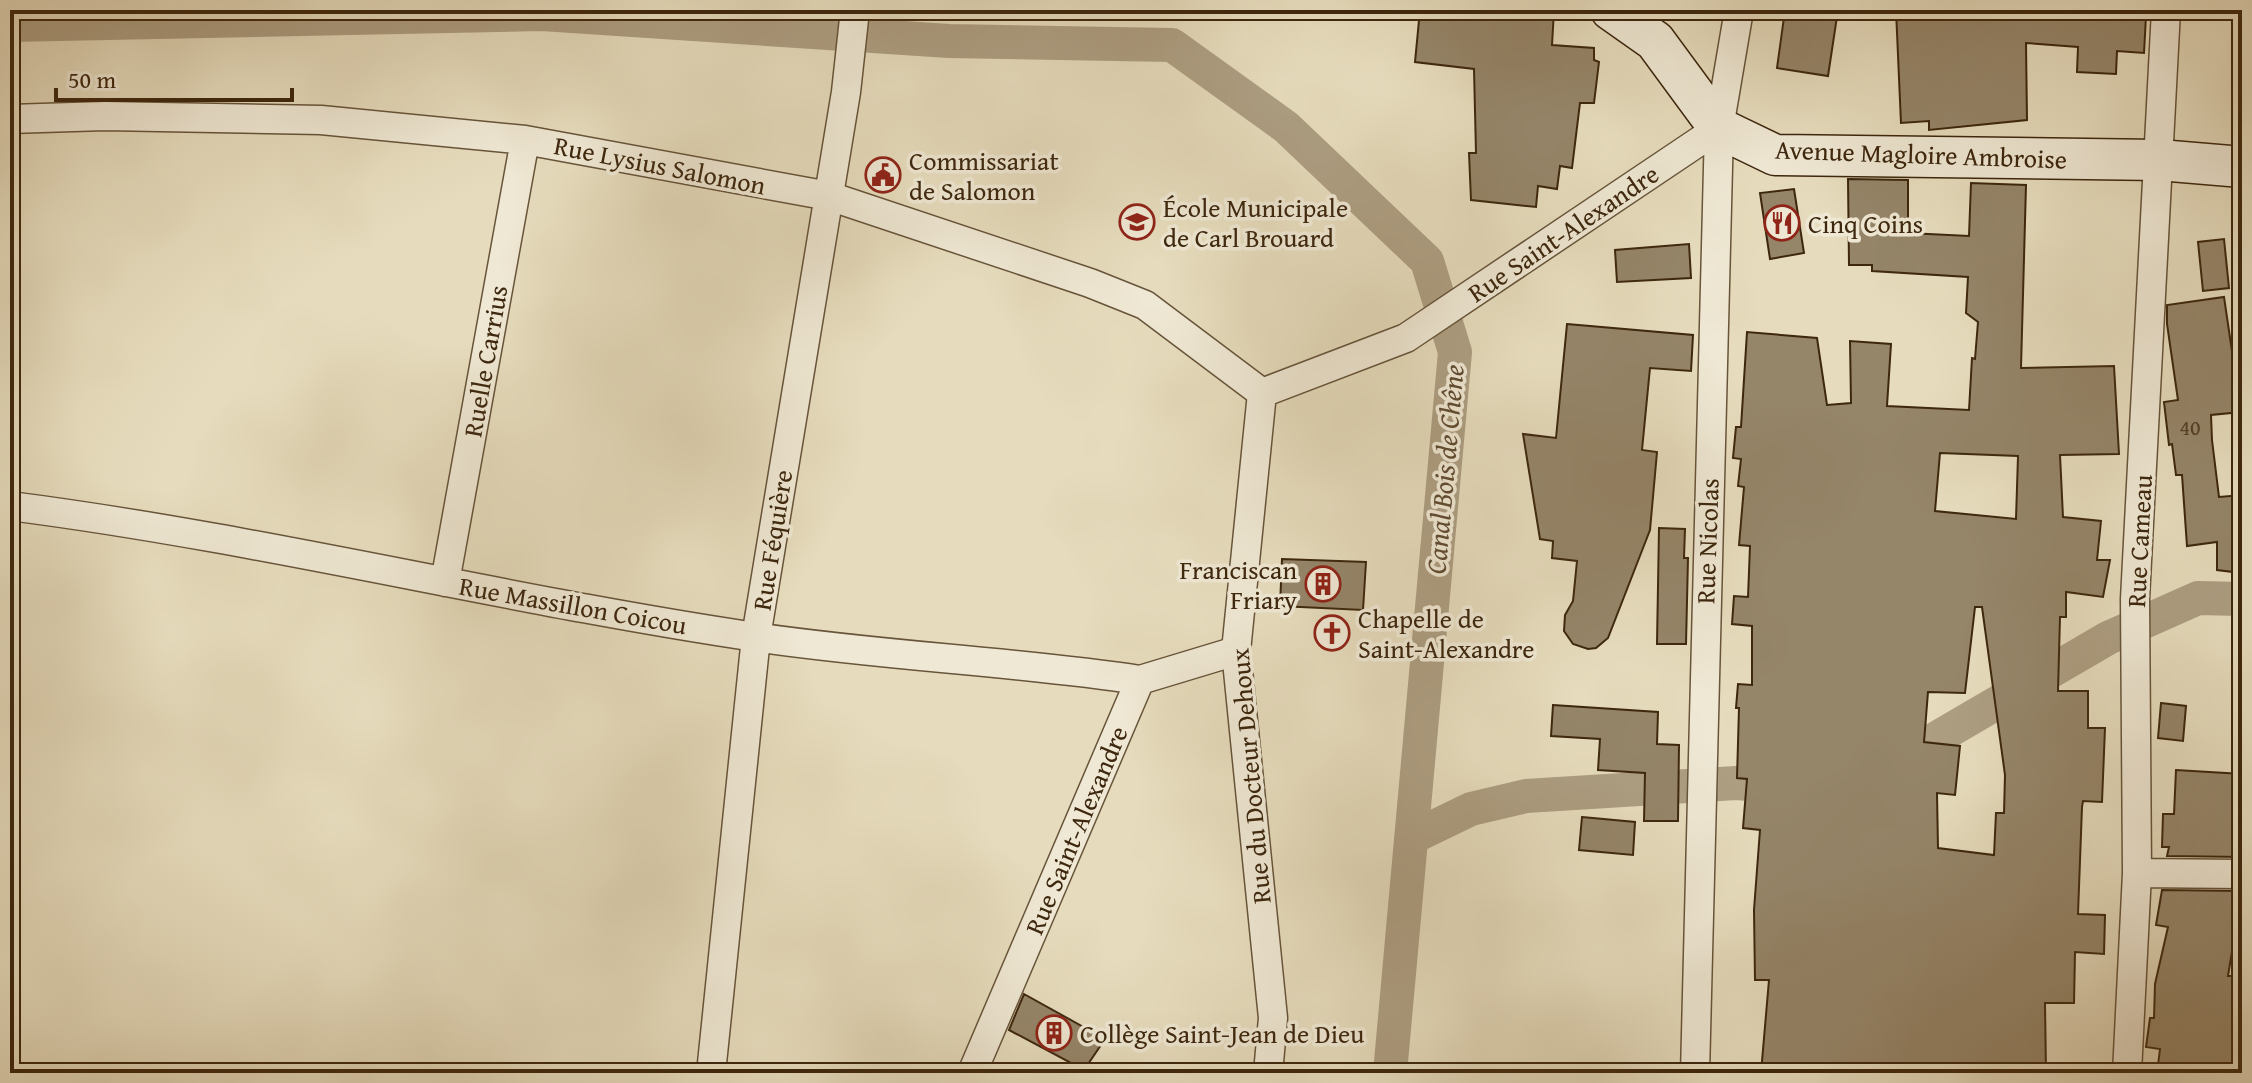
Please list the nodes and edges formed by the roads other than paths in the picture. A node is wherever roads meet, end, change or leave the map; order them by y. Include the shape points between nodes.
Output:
1 (855, 10) edge
2 (1611, 10) edge
3 (1739, 10) edge
4 (2166, 10) edge
5 (10, 119) edge
6 (1719, 128) junction
7 (525, 140) junction
8 (2159, 160) junction
9 (2242, 167) edge
10 (829, 196) junction
11 (1262, 393) junction
12 (10, 506) edge
13 (445, 582) junction
14 (756, 637) junction
15 (1236, 651) junction
16 (1140, 680) junction
17 (2137, 873) junction
18 (2242, 874) edge
19 (711, 1073) edge
20 (972, 1073) edge
21 (1268, 1073) edge
22 (1695, 1073) edge
23 (2127, 1073) edge

1 - 10 street, Rue Féquière
2 - 6 street, Avenue Magloire Ambroise via 1655,41
3 - 6 street, Rue Nicolas
4 - 8 street, Rue Cameau
5 - 7 street, Rue Lysius Salomon via 321,120
6 - 8 street, Avenue Magloire Ambroise via 1775,155
6 - 11 street, Rue Saint-Alexandre via 1406,338
6 - 22 street, Rue Nicolas
7 - 10 street, Rue Lysius Salomon
7 - 13 street, Ruelle Carrius
8 - 9 street, Avenue Magloire Ambroise
8 - 17 street, Rue Cameau via 2135,599
10 - 11 street, Rue Lysius Salomon via 1145,305
10 - 14 street, Rue Féquière
11 - 15 street, Rue du Docteur Dehoux
12 - 13 street, Rue Massillon Coicou via 139,523
13 - 14 street, Rue Massillon Coicou
14 - 16 street, Rue Massillon Coicou
14 - 19 street, Rue Féquière
15 - 16 street
15 - 21 street, Rue du Docteur Dehoux via 1273,1018
16 - 20 street, Rue Saint-Alexandre
17 - 18 street
17 - 23 street, Rue Cameau

